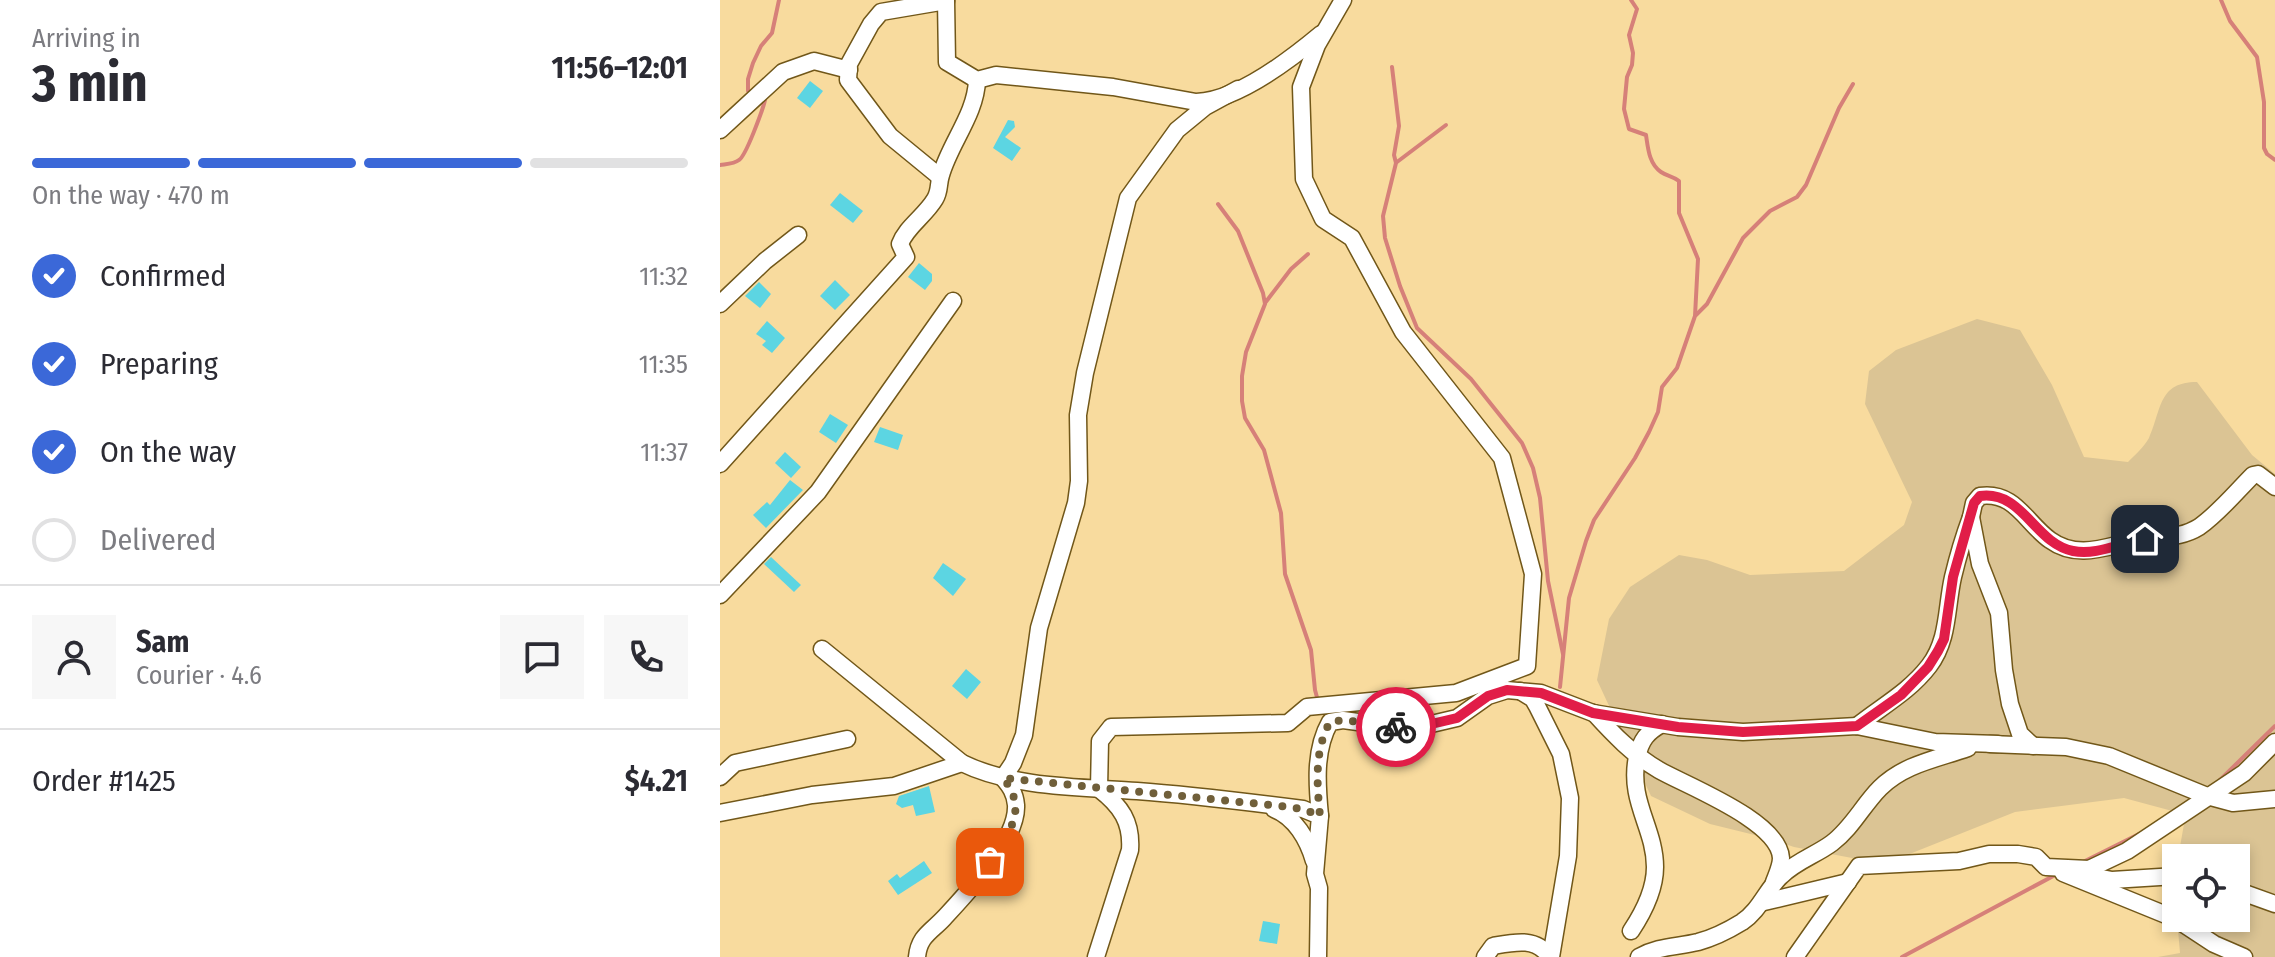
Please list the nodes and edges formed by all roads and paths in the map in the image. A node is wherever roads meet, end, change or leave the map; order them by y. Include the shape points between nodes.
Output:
1 (946, 0) edge
2 (1343, 0) edge
3 (1325, 29) junction
4 (849, 70) junction
5 (977, 80) junction
6 (1238, 89) junction
7 (720, 130) edge
8 (940, 177) junction
9 (798, 235) dead end
10 (953, 301) dead end
11 (720, 304) edge
12 (720, 464) edge
13 (2275, 487) edge
14 (1971, 517) junction
15 (720, 595) edge
16 (822, 649) dead end
17 (1519, 690) junction
18 (1594, 713) junction
19 (1662, 724) junction
20 (1857, 726) junction
21 (847, 739) dead end
22 (2275, 742) edge
23 (1998, 744) junction
24 (2033, 746) junction
25 (1638, 755) junction
26 (962, 763) junction
27 (720, 777) edge
28 (1003, 778) junction
29 (1099, 789) junction
30 (2207, 796) junction
31 (2275, 799) edge
32 (1261, 804) junction
33 (720, 813) edge
34 (1320, 816) junction
35 (2052, 869) junction
36 (1315, 874) junction
37 (2162, 877) edge
38 (1848, 882) junction
39 (1773, 885) junction
40 (2250, 895) edge
41 (1764, 902) junction
42 (2275, 904) edge
43 (1631, 931) dead end
44 (917, 957) edge
45 (1096, 957) edge
46 (1318, 957) edge
47 (1485, 957) edge
48 (1550, 957) edge
49 (1639, 957) edge
50 (1795, 957) edge
51 (2244, 957) edge

1 - 4 street via 881,12
1 - 5 street via 947,62
2 - 3 street
3 - 6 street
3 - 29 street via 1301,87 1304,179 1323,219 1352,238 1403,332 1502,458 1533,574 1527,666 1456,693 1307,707 1288,723 1111,727 1100,741
4 - 7 street via 814,61 783,72
4 - 8 street via 848,80 890,136
5 - 6 street via 996,75 1196,102
5 - 8 street
6 - 28 street via 1177,130 1128,198 1078,415 1076,503 1039,628 1024,735
8 - 12 street via 938,195 903,236 900,244 906,257
9 - 11 street
10 - 15 street via 818,492
13 - 14 street via 2253,475 2199,527 2096,550 2075,552 2053,543 2000,497 1980,496
14 - 20 street via 1938,651 1901,695
14 - 24 street via 1980,564 1999,613 2010,704 2020,734
16 - 26 street
17 - 18 street
17 - 34 street via 1488,696 1457,718 1410,729 1330,722 1320,743
17 - 48 street via 1533,699 1561,754 1570,798 1568,856
18 - 19 street
18 - 25 street
19 - 20 street via 1743,732
19 - 25 street via 1642,740
20 - 23 street via 1935,742
21 - 27 street via 735,763
22 - 30 street via 2244,773
23 - 24 street
23 - 39 street via 1971,747 1903,770 1832,842 1794,864
24 - 30 street via 2109,756
25 - 39 street via 1762,828 1781,857
25 - 43 street via 1635,793 1655,867 1650,893
26 - 28 street
26 - 33 street via 894,786
28 - 29 street
28 - 44 street via 1014,792 1013,825 964,897 923,935
29 - 32 street
29 - 45 street via 1116,802 1131,831 1130,850
30 - 31 street via 2233,803
30 - 35 street via 2103,863 2089,869
32 - 34 street
32 - 36 street via 1296,825 1314,858
34 - 36 street
35 - 37 street via 2112,880
35 - 38 street via 2036,857 1989,854 1959,861 1859,866
35 - 51 street via 2176,919
36 - 46 street
38 - 41 street
38 - 50 street
39 - 41 street
40 - 42 street
41 - 49 street via 1722,933
47 - 48 street via 1493,946 1522,941 1544,948

